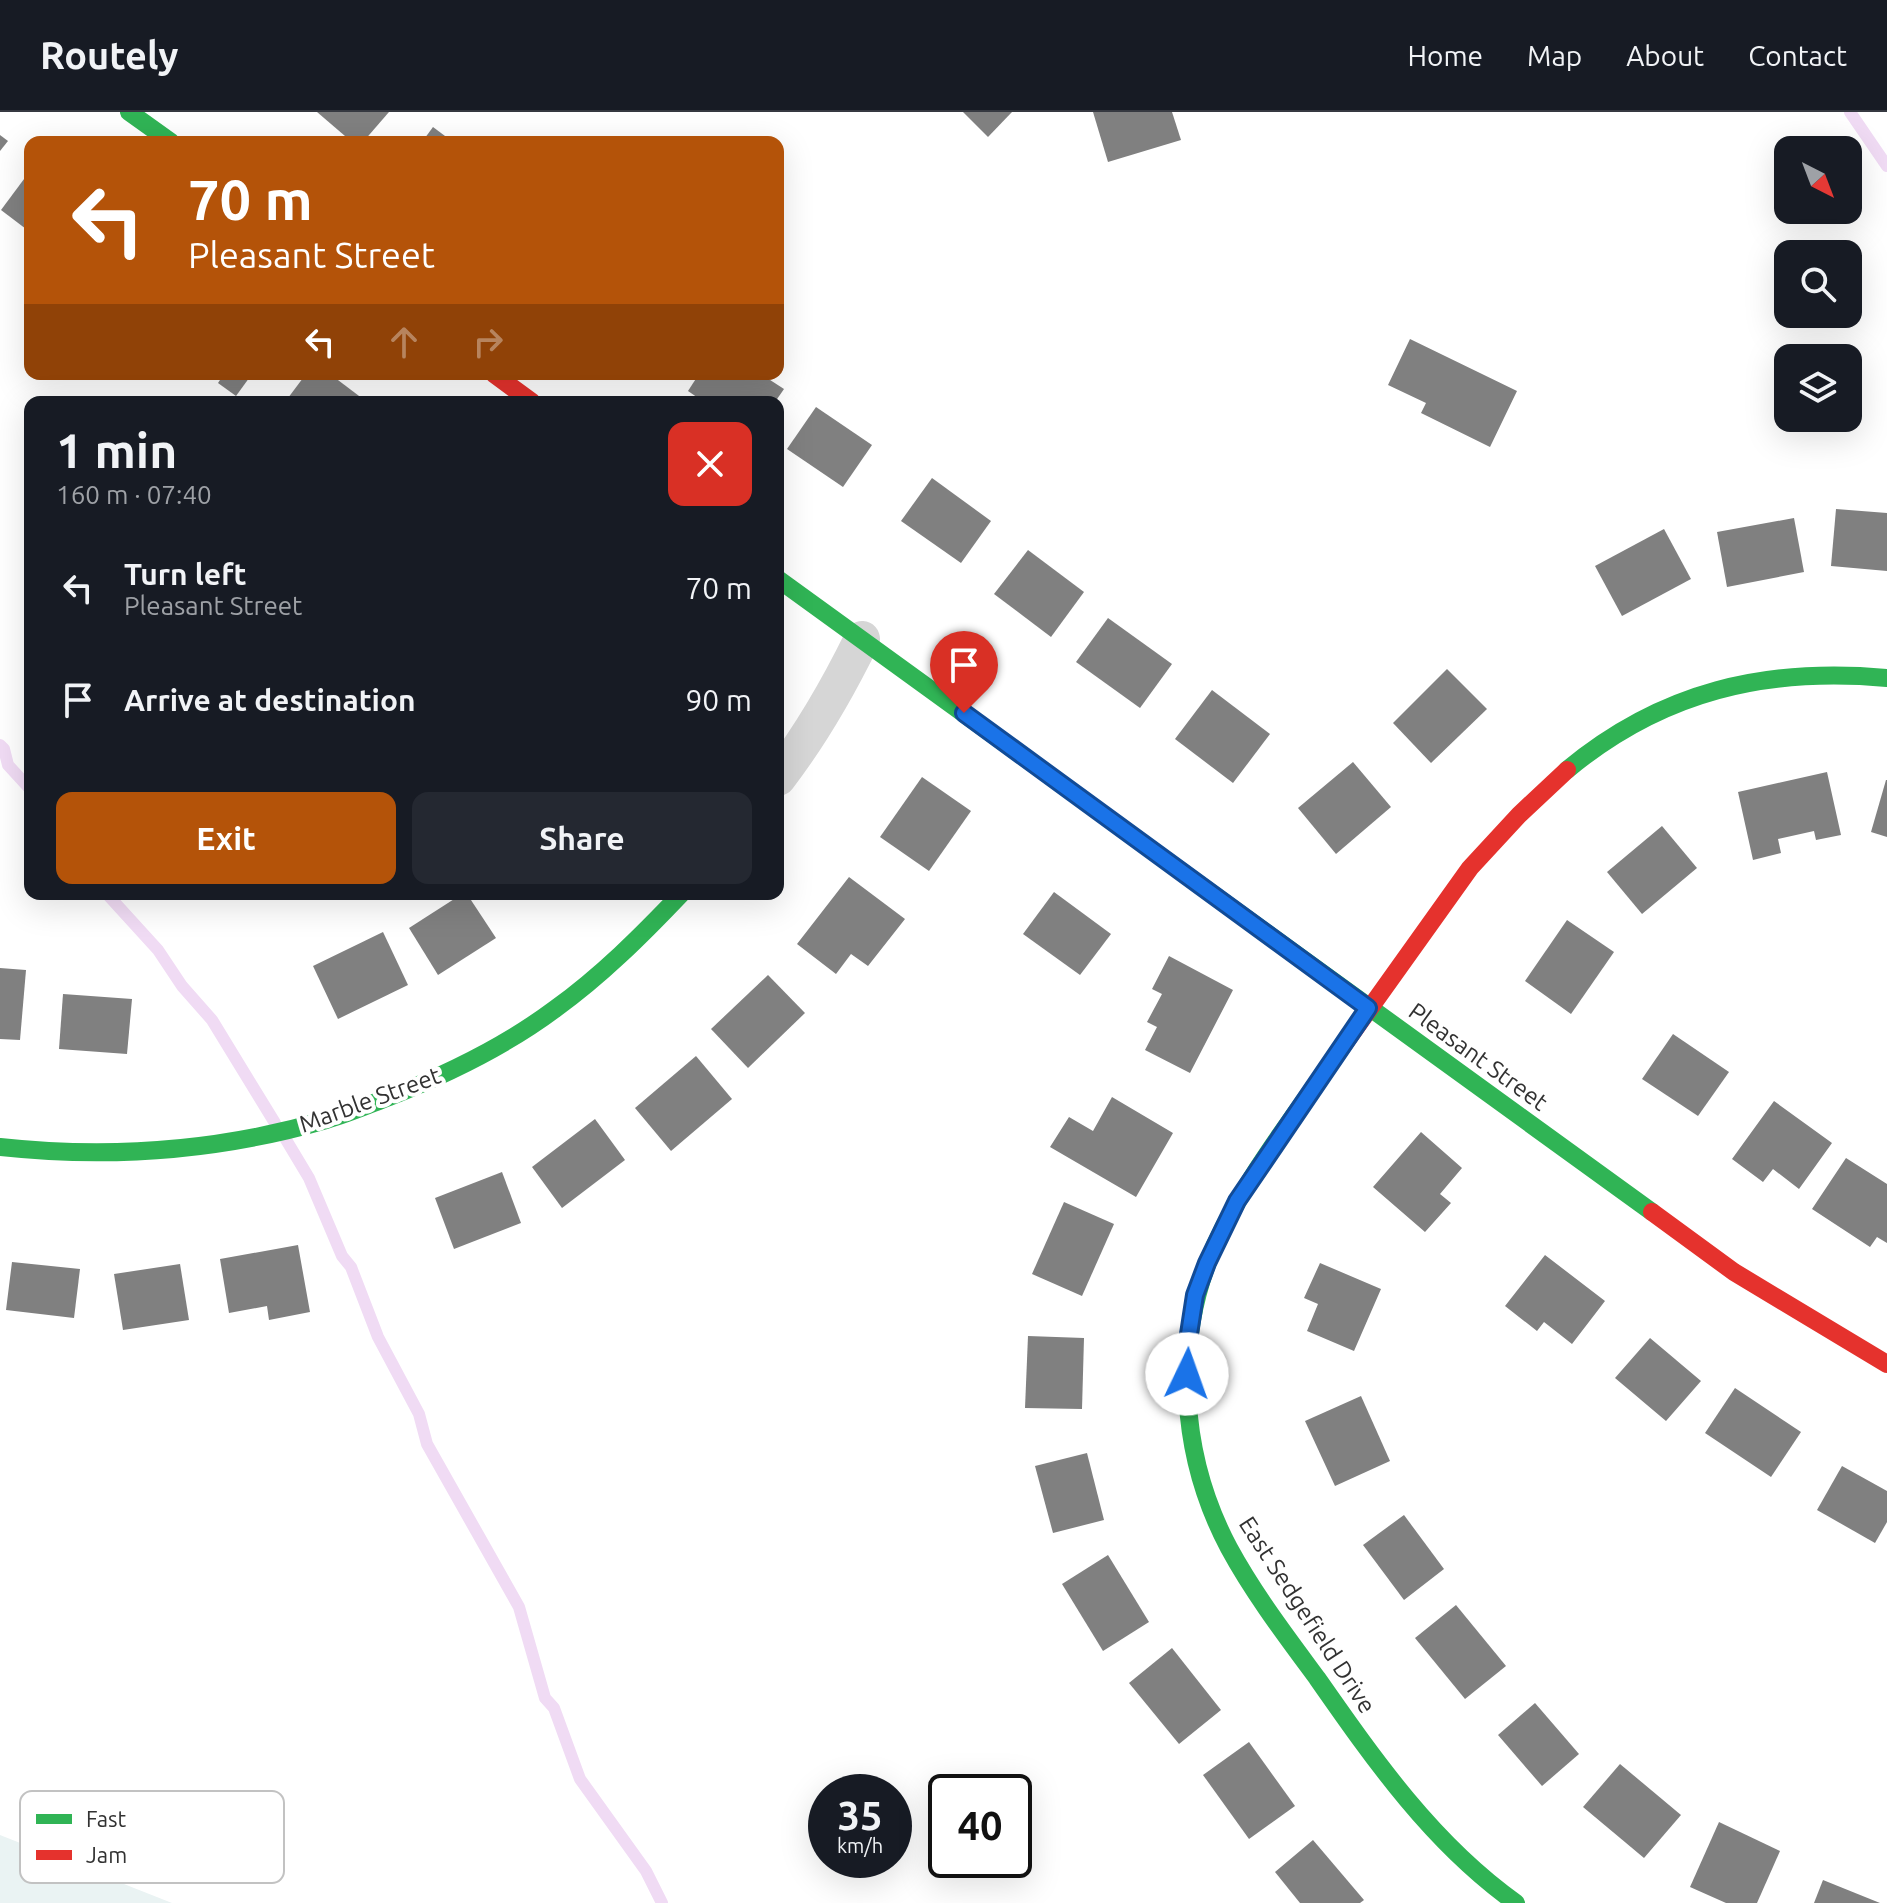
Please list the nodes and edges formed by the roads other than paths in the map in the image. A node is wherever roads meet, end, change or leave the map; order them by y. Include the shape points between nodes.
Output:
1 (129, 112) edge
2 (163, 136) edge
3 (502, 380) edge
4 (524, 396) edge
5 (784, 583) edge
6 (862, 639) junction
7 (1887, 678) edge
8 (784, 771) edge
9 (675, 900) edge
10 (1368, 1008) junction
11 (0, 1147) edge
12 (1887, 1364) edge
13 (1516, 1903) edge

1 - 2 street
3 - 4 street
5 - 6 street, Pleasant Street
6 - 8 street via 839,686
6 - 10 street, Pleasant Street
7 - 10 street, East Sedgefield Drive via 1797,675 1727,687 1629,726 1532,802 1472,866
9 - 11 street, Marble Street via 564,1003 491,1051 428,1082 329,1119 269,1135 121,1154
10 - 12 street, Pleasant Street via 1734,1272
10 - 13 street, East Sedgefield Drive via 1237,1201 1207,1263 1195,1295 1187,1347 1195,1455 1209,1505 1231,1552 1290,1641 1412,1806 1477,1874

